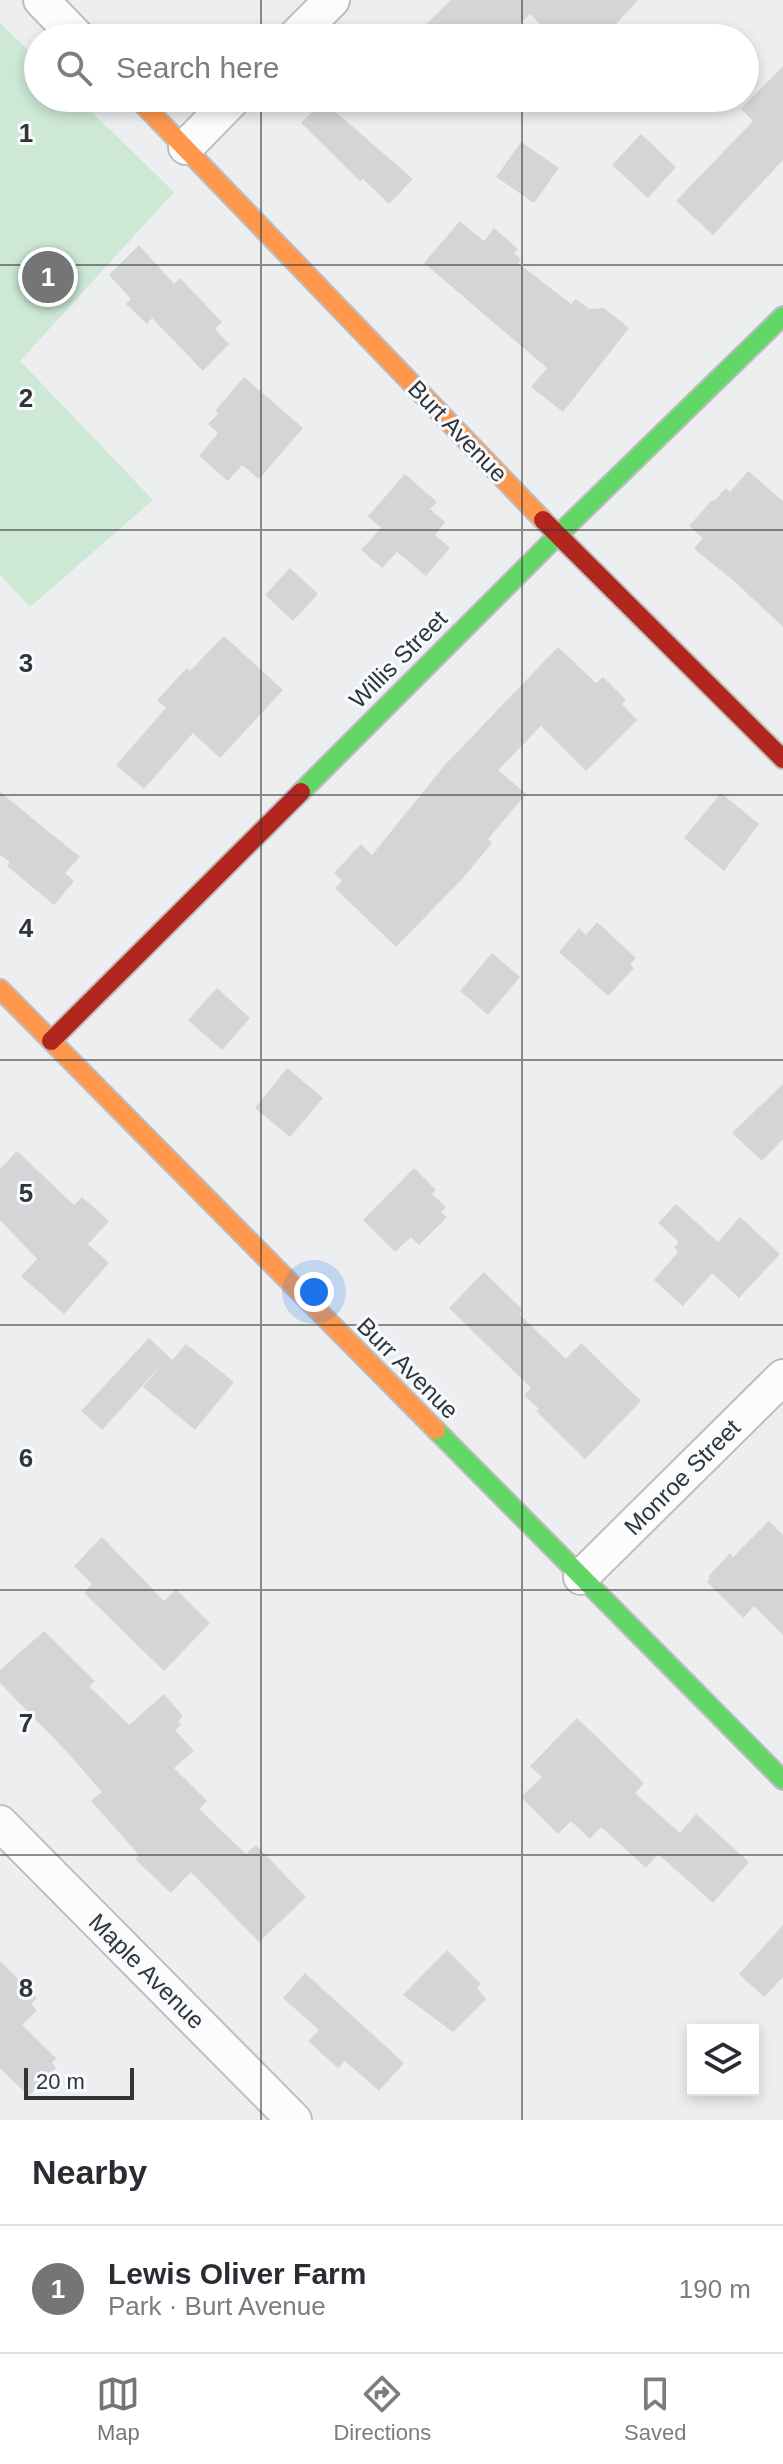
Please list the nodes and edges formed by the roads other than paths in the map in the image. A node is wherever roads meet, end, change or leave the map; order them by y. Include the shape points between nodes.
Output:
1 (41, 0) edge
2 (332, 0) edge
3 (64, 24) edge
4 (308, 24) edge
5 (151, 112) edge
6 (220, 112) edge
7 (186, 147) junction
8 (783, 316) edge
9 (558, 535) junction
10 (783, 759) edge
11 (0, 989) edge
12 (51, 1041) junction
13 (783, 1377) edge
14 (581, 1577) junction
15 (783, 1780) edge
16 (0, 1823) edge
17 (294, 2120) edge

1 - 3 street
2 - 4 street
5 - 7 street, Burt Avenue
6 - 7 street
7 - 9 street, Burt Avenue
8 - 9 street, Willis Street
9 - 10 street, Burt Avenue
9 - 12 street, Willis Street
11 - 12 street, Burr Avenue
12 - 14 street, Burr Avenue
13 - 14 street, Monroe Street
14 - 15 street, Burr Avenue
16 - 17 street, Maple Avenue

